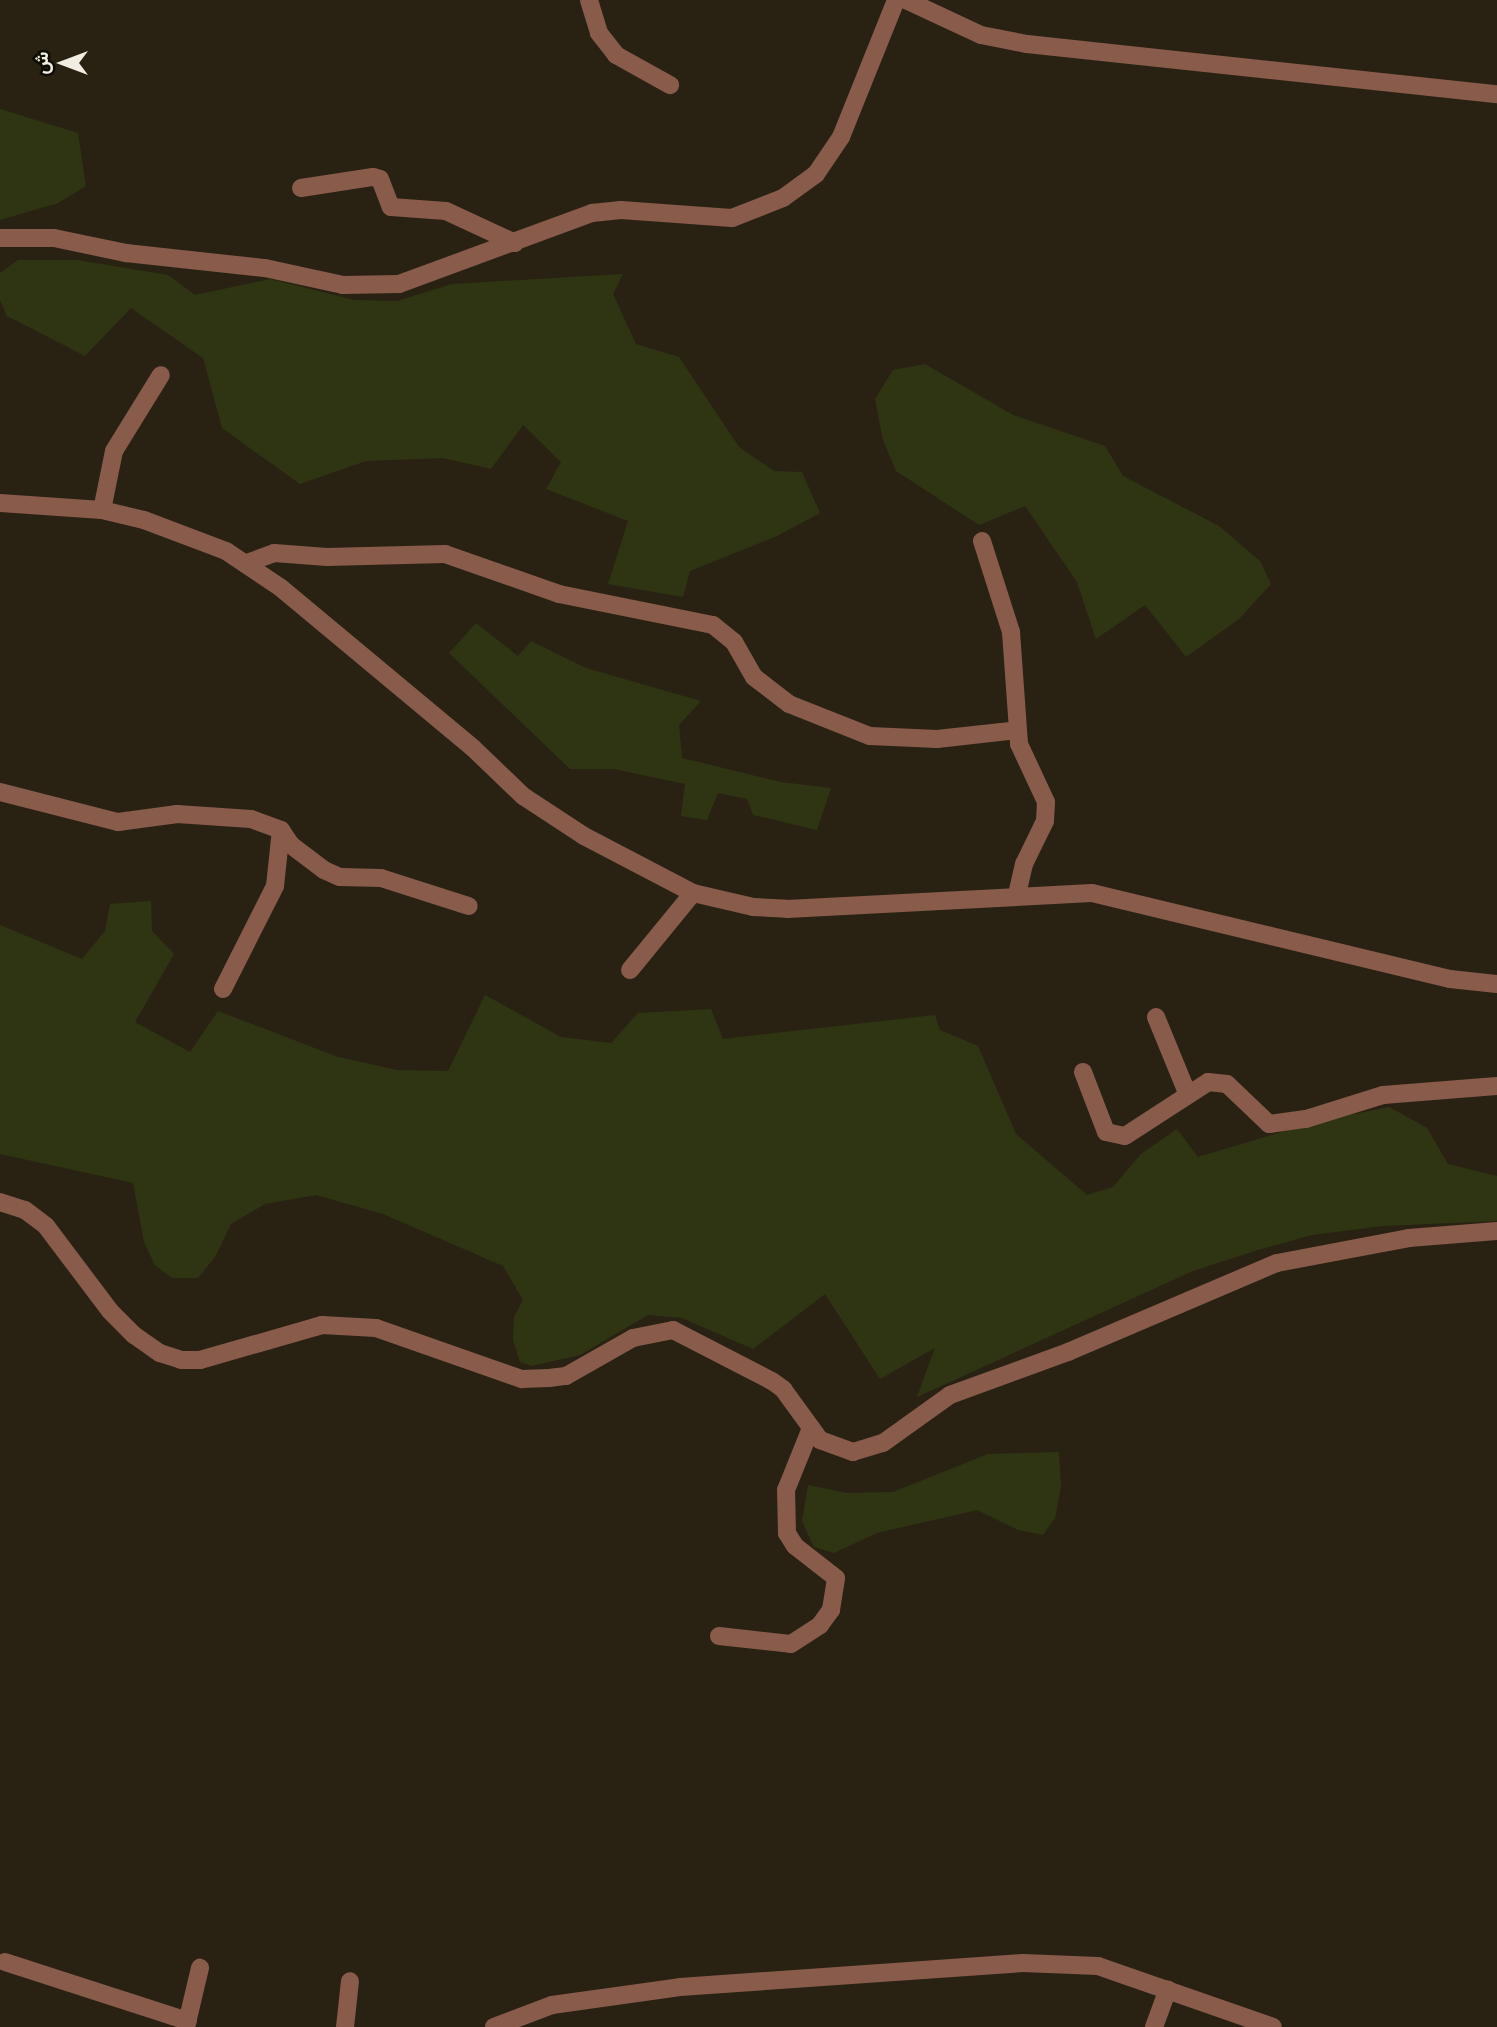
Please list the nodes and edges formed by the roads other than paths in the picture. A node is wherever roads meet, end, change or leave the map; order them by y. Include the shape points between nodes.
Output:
1 (589, 0) edge
2 (896, 0) edge
3 (906, 0) edge
4 (670, 85) dead end
5 (1497, 94) edge
6 (302, 188) dead end
7 (0, 238) edge
8 (515, 243) junction
9 (161, 375) dead end
10 (0, 503) edge
11 (102, 510) junction
12 (982, 541) dead end
13 (247, 564) junction
14 (1018, 730) junction
15 (0, 792) edge
16 (281, 830) junction
17 (693, 893) junction
18 (1017, 894) junction
19 (469, 906) dead end
20 (630, 970) dead end
21 (1497, 984) edge
22 (223, 989) dead end
23 (1156, 1017) dead end
24 (1083, 1072) dead end
25 (1497, 1086) edge
26 (1188, 1096) junction
27 (0, 1202) edge
28 (1497, 1231) edge
29 (811, 1427) junction
30 (719, 1636) dead end
31 (5, 1962) dead end
32 (200, 1968) dead end
33 (350, 1981) dead end
34 (1168, 1989) junction
35 (187, 2024) edge
36 (345, 2027) edge
37 (494, 2027) edge
38 (1154, 2027) edge
39 (1273, 2027) edge

1 - 4 street via 599,33 616,55
2 - 8 street via 841,137 816,174 783,198 732,218 621,211 592,214
3 - 5 street via 981,35 1027,44
6 - 8 street via 373,177 380,179 391,207 446,211
7 - 8 street via 54,238 126,253 265,268 343,285 399,284
9 - 11 street via 114,451
10 - 11 street
11 - 13 street via 191,536
12 - 14 street via 1011,632
13 - 14 street via 274,554 445,554 559,594 713,625 734,642 754,677 789,704 870,736 937,739
13 - 17 street via 473,748 523,796 584,836
14 - 18 street via 1026,765 1046,802 1045,821 1024,864
15 - 16 street via 118,822 177,814 251,819
16 - 19 street via 291,845 340,877 380,878
16 - 22 street via 275,886
17 - 18 street via 753,907 787,909
17 - 20 street
18 - 21 street via 1092,893 1130,900 1450,979
23 - 26 street
24 - 26 street via 1106,1132 1112,1135 1136,1133
25 - 26 street via 1383,1096 1307,1119 1269,1124 1227,1084 1208,1082
27 - 29 street via 25,1210 46,1226 110,1311 134,1335 160,1353 181,1360 200,1360 322,1325 376,1328 522,1378 549,1378 566,1376 633,1338 673,1329 772,1381
28 - 29 street via 1409,1238 1277,1263 1068,1352 950,1395 883,1443 846,1450 820,1440
29 - 30 street via 786,1490 787,1533 795,1546 836,1578 831,1610 820,1625 791,1644
31 - 35 street
32 - 35 street
33 - 36 street
34 - 37 street via 1098,1966 1023,1963 667,1989 552,2005
34 - 38 street
34 - 39 street

